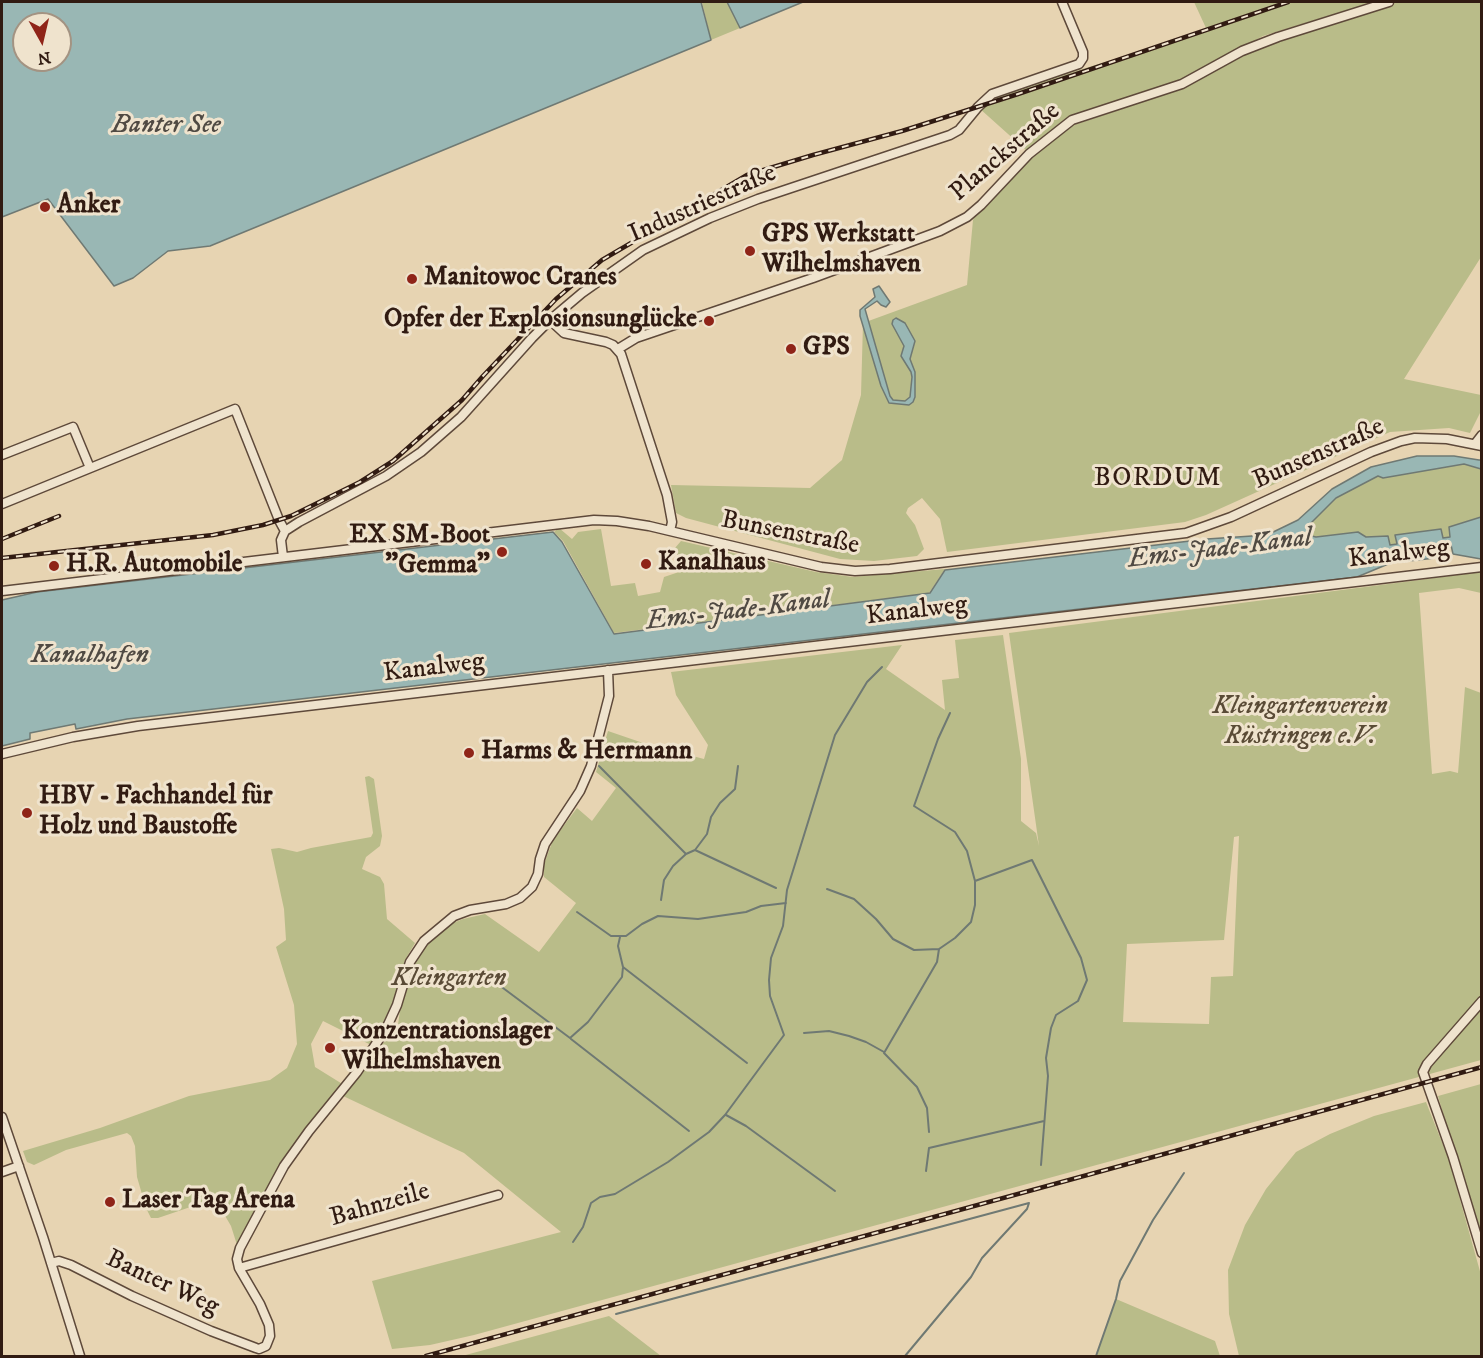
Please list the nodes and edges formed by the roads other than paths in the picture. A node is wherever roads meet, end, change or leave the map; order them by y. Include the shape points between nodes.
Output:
1 (1062, 2) edge
2 (1389, 2) edge
3 (550, 320) junction
4 (618, 349) junction
5 (1482, 435) edge
6 (1478, 445) edge
7 (2, 455) edge
8 (90, 468) junction
9 (2, 504) edge
10 (285, 531) junction
11 (670, 531) junction
12 (283, 557) junction
13 (1482, 567) edge
14 (2, 591) edge
15 (608, 670) junction
16 (2, 754) edge
17 (1482, 1001) edge
18 (2, 1117) edge
19 (19, 1166) junction
20 (2, 1172) edge
21 (498, 1194) dead end
22 (1482, 1253) edge
23 (51, 1263) junction
24 (239, 1268) junction
25 (80, 1356) edge

1 - 3 street, Industriestraße via 1083,52 1079,64 992,94 950,135 758,199 643,250
2 - 4 street, Planckstraße via 1269,40 1182,84 1072,120 1029,154 981,205 947,228 636,338
3 - 4 street via 564,333 606,342
3 - 10 street, Industriestraße via 461,417 421,452 386,476
4 - 11 street via 667,495
5 - 6 street
6 - 11 street, Bunsenstraße via 1415,438 1385,446 1231,517 1185,532 890,569 855,571 821,567
7 - 8 street via 73,427
8 - 9 street
8 - 10 street via 235,409
10 - 12 street via 281,540
11 - 12 street, Bunsenstraße via 594,520
12 - 14 street, Bunsenstraße
13 - 15 street, Kanalweg
15 - 16 street, Kanalweg via 138,726
15 - 24 street via 609,696 591,766 580,791 545,844 538,874 528,893 506,904 454,916 424,941 410,962 386,1029 284,1166 240,1248
17 - 22 street via 1423,1072 1454,1157
18 - 19 street
19 - 20 street
19 - 23 street
21 - 24 street, Bahnzeile
23 - 24 street, Banter Weg via 71,1264 132,1296 263,1348 269,1342 269,1325
23 - 25 street

